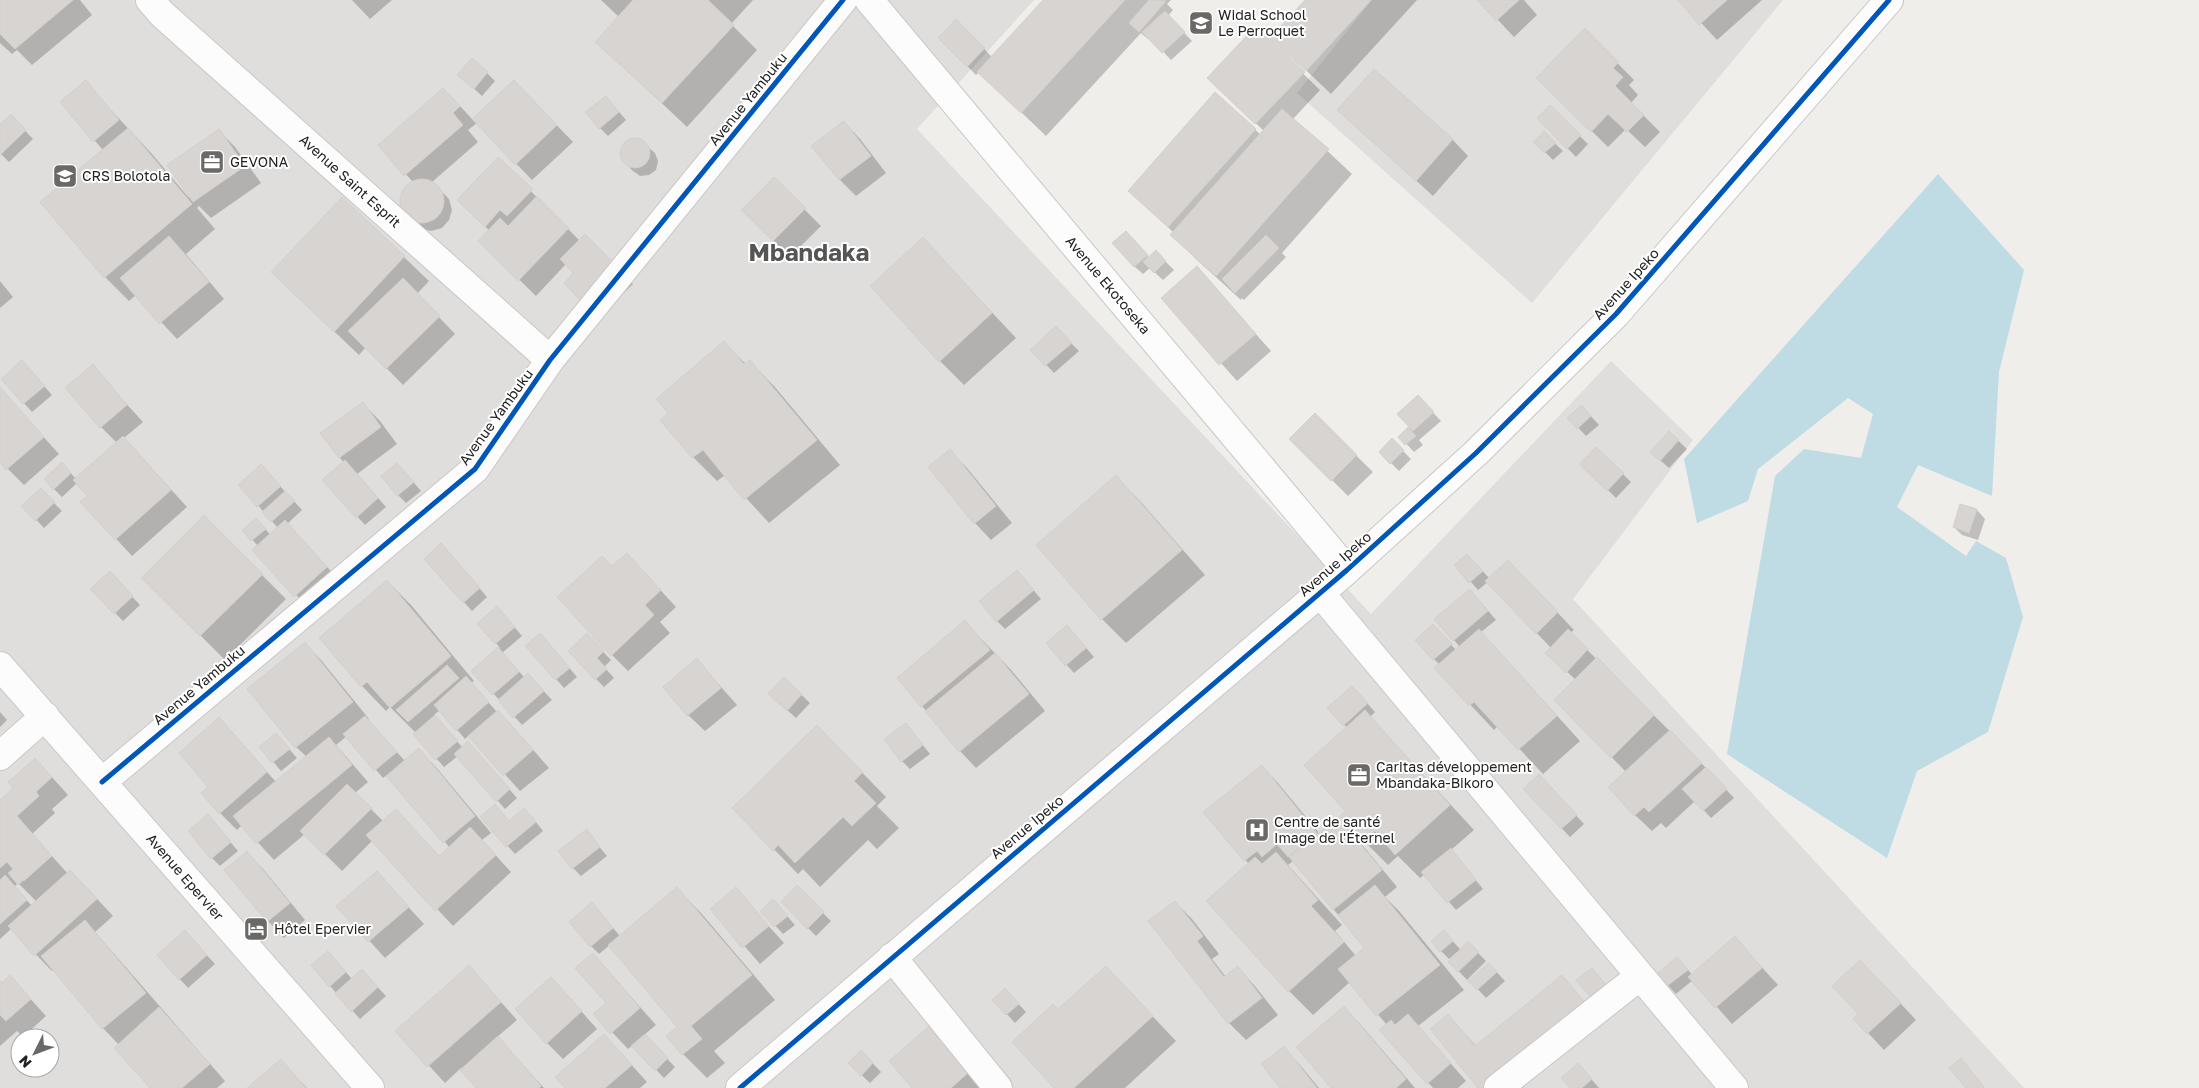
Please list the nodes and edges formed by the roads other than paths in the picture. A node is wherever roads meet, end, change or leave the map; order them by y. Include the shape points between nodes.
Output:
1 (150, 0) edge
2 (843, 0) edge
3 (869, 0) edge
4 (1889, 0) edge
5 (550, 360) junction
6 (1347, 570) junction
7 (1320, 592) junction
8 (0, 666) edge
9 (46, 716) junction
10 (0, 756) edge
11 (102, 782) junction
12 (892, 957) junction
13 (1640, 976) junction
14 (370, 1088) edge
15 (740, 1088) edge
16 (998, 1088) edge
17 (1498, 1088) edge
18 (1734, 1088) edge

1 - 5 street, Avenue Saint Esprit
2 - 5 street, Avenue Yambuku
3 - 6 street, Avenue Ekotoseka
4 - 6 street, Avenue Ipeko via 1616,314 1476,453
5 - 11 street, Avenue Yambuku via 475,469
6 - 7 street, Avenue Ipeko
7 - 12 street, Avenue Ipeko
7 - 13 street
8 - 9 street, Avenue Epervier
9 - 10 street
9 - 11 street, Avenue Epervier
11 - 14 street, Avenue Epervier
12 - 15 street, Avenue Ipeko
12 - 16 street
13 - 17 street
13 - 18 street

